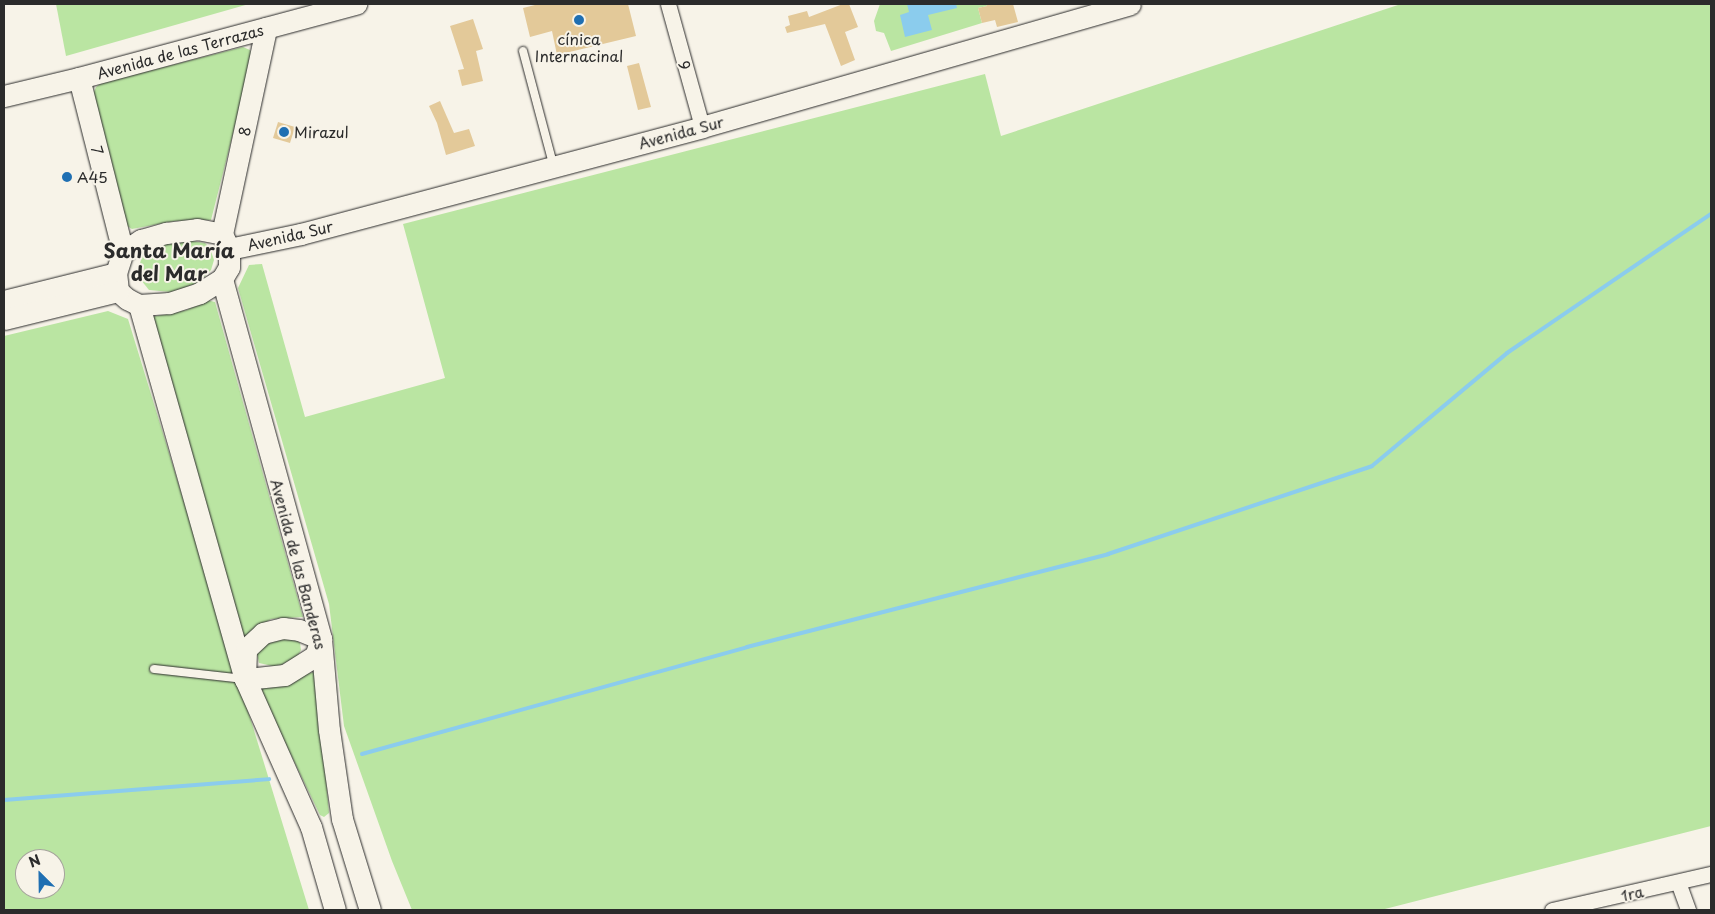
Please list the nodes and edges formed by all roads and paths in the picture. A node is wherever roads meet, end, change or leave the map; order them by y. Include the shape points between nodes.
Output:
1 (356, 4) edge
2 (668, 4) edge
3 (1130, 4) edge
4 (1105, 8) edge
5 (266, 28) junction
6 (523, 51) dead end
7 (79, 78) junction
8 (4, 96) edge
9 (702, 126) junction
10 (553, 166) junction
11 (226, 242) junction
12 (123, 252) junction
13 (222, 279) junction
14 (117, 282) junction
15 (4, 301) edge
16 (139, 305) junction
17 (4, 319) edge
18 (321, 639) junction
19 (154, 669) dead end
20 (245, 679) junction
21 (1711, 874) edge
22 (1678, 882) junction
23 (335, 910) edge
24 (370, 910) edge
25 (1552, 910) edge
26 (1688, 910) edge

1 - 5 street, Avenida de las Terrazas
2 - 9 street, 9
3 - 4 street, Avenida Sur
4 - 9 street, Avenida Sur
5 - 7 street, Avenida de las Terrazas
5 - 11 street, 8
6 - 10 lane
7 - 8 street, Avenida de las Terrazas
7 - 12 street, 7
9 - 10 street, Avenida Sur
10 - 11 street, Avenida Sur via 301,234
11 - 12 street, Avenida Sur via 197,229 141,240
11 - 13 street, Avenida Sur via 229,267
12 - 14 street
13 - 16 street via 200,293 169,302
13 - 18 street, Avenida de las Banderas
14 - 15 street
14 - 16 street via 127,299
14 - 17 street
16 - 20 street
18 - 20 street via 315,656 284,675
18 - 20 street via 299,630 283,628 263,633 246,649
18 - 24 street, Avenida de las Banderas via 329,730 342,819
19 - 20 lane
20 - 23 street via 311,827
21 - 22 street, 1ra
22 - 25 street, 1ra
22 - 26 street

